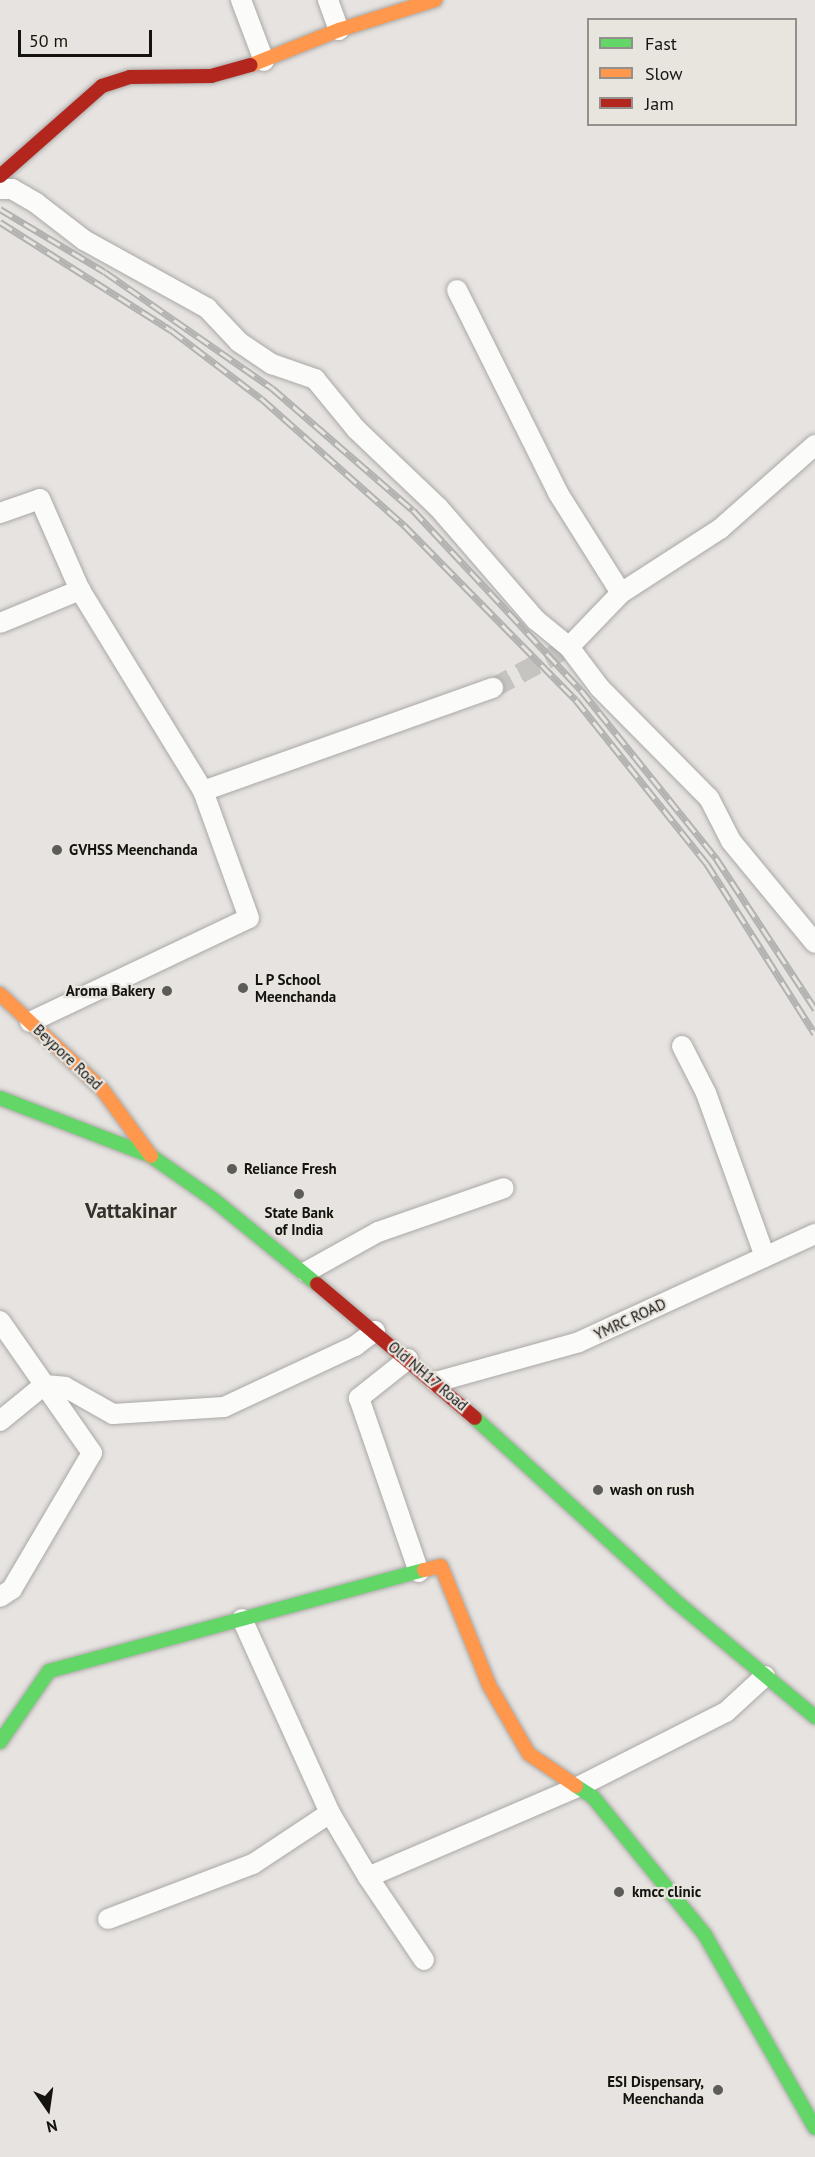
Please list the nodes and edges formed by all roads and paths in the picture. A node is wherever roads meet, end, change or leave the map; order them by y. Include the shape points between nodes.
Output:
1 (241, 0) edge
2 (328, 0) edge
3 (435, 0) edge
4 (339, 30) junction
5 (264, 61) junction
6 (0, 176) edge
7 (0, 189) edge
8 (457, 290) dead end
9 (815, 445) edge
10 (0, 513) edge
11 (80, 590) junction
12 (621, 593) junction
13 (0, 623) edge
14 (569, 647) junction
15 (493, 688) tunnel mouth
16 (203, 791) junction
17 (815, 943) edge
18 (0, 994) edge
19 (30, 1022) junction
20 (682, 1046) dead end
21 (0, 1098) edge
22 (151, 1156) junction
23 (504, 1188) dead end
24 (815, 1233) edge
25 (765, 1257) junction
26 (306, 1272) junction
27 (0, 1321) edge
28 (375, 1331) junction
29 (408, 1359) junction
30 (436, 1382) junction
31 (44, 1385) junction
32 (0, 1421) edge
33 (419, 1572) junction
34 (0, 1598) edge
35 (242, 1619) junction
36 (765, 1676) junction
37 (815, 1717) edge
38 (0, 1742) edge
39 (578, 1787) junction
40 (330, 1813) junction
41 (368, 1877) junction
42 (108, 1920) dead end
43 (424, 1960) dead end
44 (815, 2128) edge

1 - 5 street
2 - 4 street
3 - 4 main road
4 - 5 main road
5 - 6 main road via 211,76 130,77 102,86
7 - 14 street via 20,194 84,240 207,308 239,342 272,364 315,379 356,429 438,507 536,620
8 - 12 street via 558,493
9 - 12 street via 720,529
10 - 11 street via 40,499
11 - 13 street
11 - 16 street
12 - 14 street
14 - 17 street via 600,688 709,798 731,841
15 - 16 street
16 - 19 street via 249,918
18 - 19 main road, Beypore Road
19 - 22 main road, Beypore Road via 102,1089
20 - 25 street via 706,1093
21 - 22 main road, Old NH17 Road
22 - 26 main road, Old NH17 Road
23 - 26 street via 378,1232
24 - 25 street, YMRC ROAD
25 - 30 street, YMRC ROAD via 579,1342
26 - 28 main road, Old NH17 Road
27 - 31 street
28 - 29 main road, Old NH17 Road
28 - 31 street via 355,1346 224,1407 114,1414 65,1387
29 - 30 main road, Old NH17 Road
29 - 33 street via 359,1398
30 - 36 main road, Old NH17 Road via 673,1599
31 - 32 street
31 - 34 street via 92,1453 12,1588
33 - 35 main road
33 - 39 main road via 441,1566 489,1685 529,1754
35 - 38 main road via 49,1671
35 - 40 street
36 - 37 main road, Old NH17 Road
36 - 39 street via 726,1712
39 - 41 street
39 - 44 main road via 593,1797 705,1935
40 - 41 street
40 - 42 street via 253,1864
41 - 43 street

